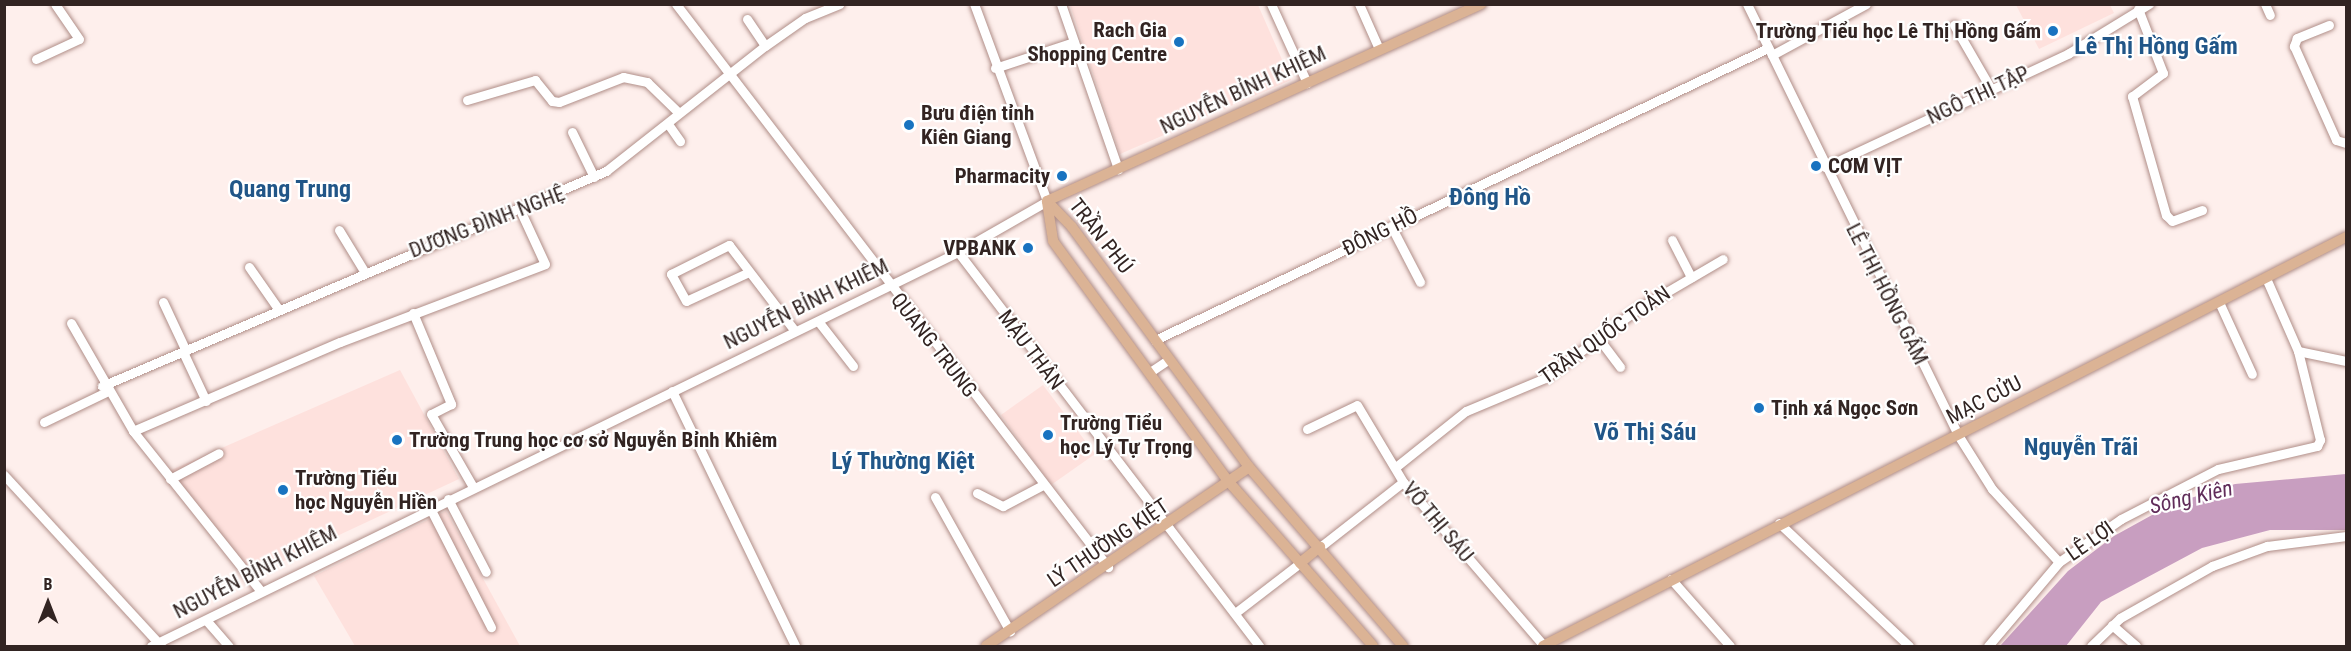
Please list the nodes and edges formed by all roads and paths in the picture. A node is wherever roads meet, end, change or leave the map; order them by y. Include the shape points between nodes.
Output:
1 (55, 4) edge
2 (676, 4) edge
3 (974, 4) edge
4 (1061, 4) edge
5 (1271, 4) edge
6 (1359, 4) edge
7 (1481, 4) edge
8 (1748, 4) edge
9 (1866, 4) edge
10 (2121, 4) edge
11 (2149, 4) edge
12 (2265, 4) edge
13 (833, 5) edge
14 (2138, 9) junction
15 (2126, 15) junction
16 (2270, 15) dead end
17 (747, 19) dead end
18 (2328, 24) dead end
19 (1954, 25) dead end
20 (1074, 42) junction
21 (765, 46) junction
22 (1379, 49) junction
23 (1770, 51) junction
24 (36, 59) dead end
25 (995, 68) junction
26 (728, 72) junction
27 (1307, 82) junction
28 (1991, 89) junction
29 (467, 100) dead end
30 (678, 111) junction
31 (668, 124) junction
32 (572, 132) dead end
33 (680, 141) dead end
34 (2346, 143) edge
35 (1825, 167) junction
36 (1118, 169) junction
37 (594, 177) junction
38 (1047, 201) junction
39 (520, 210) junction
40 (2202, 210) dead end
41 (1391, 226) junction
42 (339, 230) dead end
43 (2346, 237) edge
44 (1672, 240) dead end
45 (958, 252) junction
46 (1723, 259) dead end
47 (249, 267) dead end
48 (364, 271) junction
49 (749, 272) junction
50 (1691, 277) junction
51 (2266, 278) junction
52 (1420, 282) dead end
53 (888, 285) junction
54 (164, 302) dead end
55 (2219, 302) junction
56 (279, 310) junction
57 (414, 314) junction
58 (818, 321) junction
59 (71, 323) dead end
60 (795, 331) junction
61 (1599, 339) junction
62 (1155, 340) junction
63 (2298, 351) junction
64 (185, 352) junction
65 (1169, 359) junction
66 (2346, 361) edge
67 (853, 366) dead end
68 (1620, 367) dead end
69 (1150, 372) junction
70 (2252, 374) dead end
71 (104, 389) junction
72 (672, 391) junction
73 (207, 401) junction
74 (44, 422) dead end
75 (1307, 429) dead end
76 (133, 431) junction
77 (1958, 435) junction
78 (219, 453) dead end
79 (1396, 466) junction
80 (1249, 467) junction
81 (4, 475) edge
82 (170, 479) junction
83 (1229, 482) junction
84 (1403, 482) junction
85 (1043, 485) junction
86 (472, 487) junction
87 (977, 493) dead end
88 (935, 496) dead end
89 (448, 499) junction
90 (430, 508) junction
91 (1779, 523) junction
92 (1164, 528) junction
93 (2346, 536) edge
94 (1320, 547) junction
95 (1300, 562) junction
96 (2059, 562) junction
97 (1108, 567) junction
98 (486, 572) dead end
99 (1671, 579) junction
100 (260, 590) junction
101 (1236, 613) junction
102 (206, 620) junction
103 (2112, 625) junction
104 (491, 627) dead end
105 (1010, 631) junction
106 (157, 645) edge
107 (229, 646) edge
108 (795, 646) edge
109 (986, 646) edge
110 (1259, 646) edge
111 (1373, 646) edge
112 (1403, 646) edge
113 (1544, 646) edge
114 (1730, 646) edge
115 (1909, 646) edge
116 (1988, 646) edge
117 (2091, 646) edge
118 (2136, 646) edge

1 - 24 street via 79,39
2 - 26 street, QUANG TRUNG
3 - 25 street
4 - 20 street
5 - 27 street
6 - 22 street
7 - 22 main road, NGUYỄN BỈNH KHIÊM
8 - 23 street, LÊ THỊ HỒNG GẤM
9 - 23 street, ĐÔNG HỒ
10 - 15 street
11 - 14 street, NGÔ THỊ TẬP
12 - 16 street
13 - 21 street, DƯƠNG ĐÌNH NGHỆ
14 - 15 street, NGÔ THỊ TẬP
14 - 40 street via 2163,73 2132,96 2166,215 2172,221
15 - 28 street, NGÔ THỊ TẬP via 2093,40
17 - 21 street
18 - 34 street via 2297,38 2294,46 2336,140
19 - 28 street
20 - 25 street
20 - 36 street
21 - 26 street, DƯƠNG ĐÌNH NGHỆ
22 - 27 main road, NGUYỄN BỈNH KHIÊM
23 - 35 street, LÊ THỊ HỒNG GẤM
23 - 41 street, ĐÔNG HỒ
25 - 38 street
26 - 30 street, DƯƠNG ĐÌNH NGHỆ
26 - 53 street, QUANG TRUNG
27 - 36 main road, NGUYỄN BỈNH KHIÊM
28 - 35 street, NGÔ THỊ TẬP
29 - 30 street via 535,80 552,101 559,102 623,77 647,82
30 - 31 street, DƯƠNG ĐÌNH NGHỆ
31 - 33 street
31 - 37 street, DƯƠNG ĐÌNH NGHỆ
32 - 37 street
35 - 77 street, LÊ THỊ HỒNG GẤM
36 - 38 main road, NGUYỄN BỈNH KHIÊM
37 - 39 street, DƯƠNG ĐÌNH NGHỆ
38 - 45 street, NGUYỄN BỈNH KHIÊM
38 - 62 main road, TRẦN PHÚ via 1072,227
38 - 69 main road, TRẦN PHÚ via 1053,241
39 - 48 street, DƯƠNG ĐÌNH NGHỆ
39 - 57 street via 545,264
41 - 52 street
41 - 62 street, ĐÔNG HỒ
42 - 48 street
43 - 51 main road, MẠC CỬU
44 - 50 street
45 - 53 street, NGUYỄN BỈNH KHIÊM
45 - 92 street, MẬU THÂN
46 - 50 street, TRẦN QUỐC TOẢN
47 - 56 street
48 - 56 street, DƯƠNG ĐÌNH NGHỆ
49 - 49 street via 726,244 671,274 686,301
49 - 60 street
50 - 61 street, TRẦN QUỐC TOẢN
51 - 55 main road, MẠC CỬU
51 - 63 street
53 - 58 street, NGUYỄN BỈNH KHIÊM
53 - 85 street, QUANG TRUNG
54 - 64 street
55 - 70 street
55 - 77 main road, MẠC CỬU
56 - 64 street, DƯƠNG ĐÌNH NGHỆ
57 - 73 street
57 - 86 street via 451,404 431,414
58 - 60 street, NGUYỄN BỈNH KHIÊM
58 - 67 street
59 - 71 street
60 - 72 street, NGUYỄN BỈNH KHIÊM
61 - 68 street
61 - 79 street, TRẦN QUỐC TOẢN via 1545,378 1466,411
62 - 65 main road, TRẦN PHÚ
63 - 66 street
63 - 96 street, LÊ LỢI via 2320,440 2308,450 2218,469 2191,481
64 - 71 street, DƯƠNG ĐÌNH NGHỆ
64 - 73 street
65 - 69 street
65 - 80 main road, TRẦN PHÚ
69 - 83 main road, TRẦN PHÚ
71 - 74 street, DƯƠNG ĐÌNH NGHỆ
71 - 76 street
72 - 86 street, NGUYỄN BỈNH KHIÊM
72 - 108 street
73 - 76 street
75 - 79 street, VÕ THỊ SÁU via 1357,405
76 - 82 street
77 - 91 main road, MẠC CỬU
77 - 96 street, LÊ THỊ HỒNG GẤM via 1992,489
78 - 82 street
79 - 84 street, VÕ THỊ SÁU
80 - 83 main road, LÝ THƯỜNG KIỆT
80 - 94 main road, TRẦN PHÚ
81 - 106 street
82 - 100 street
83 - 92 main road, LÝ THƯỜNG KIỆT
83 - 95 main road, TRẦN PHÚ
84 - 94 street
84 - 113 street, VÕ THỊ SÁU
85 - 87 street via 1003,506
85 - 97 street, QUANG TRUNG
86 - 89 street, NGUYỄN BỈNH KHIÊM
88 - 105 street
89 - 90 street, NGUYỄN BỈNH KHIÊM
89 - 98 street
90 - 100 street, NGUYỄN BỈNH KHIÊM
90 - 104 street
91 - 99 main road, MẠC CỬU
91 - 115 street
92 - 97 main road, LÝ THƯỜNG KIỆT
92 - 101 street, MẬU THÂN
93 - 103 street via 2295,540 2240,555 2188,579
94 - 95 main road
94 - 112 main road, TRẦN PHÚ
95 - 101 street
95 - 111 main road, TRẦN PHÚ
96 - 116 street, LÊ LỢI
97 - 105 main road, LÝ THƯỜNG KIỆT
99 - 113 main road, MẠC CỬU
99 - 114 street
100 - 102 street, NGUYỄN BỈNH KHIÊM
101 - 110 street, MẬU THÂN
102 - 106 street, NGUYỄN BỈNH KHIÊM
102 - 107 street
103 - 117 street
103 - 118 street
105 - 109 main road, LÝ THƯỜNG KIỆT

